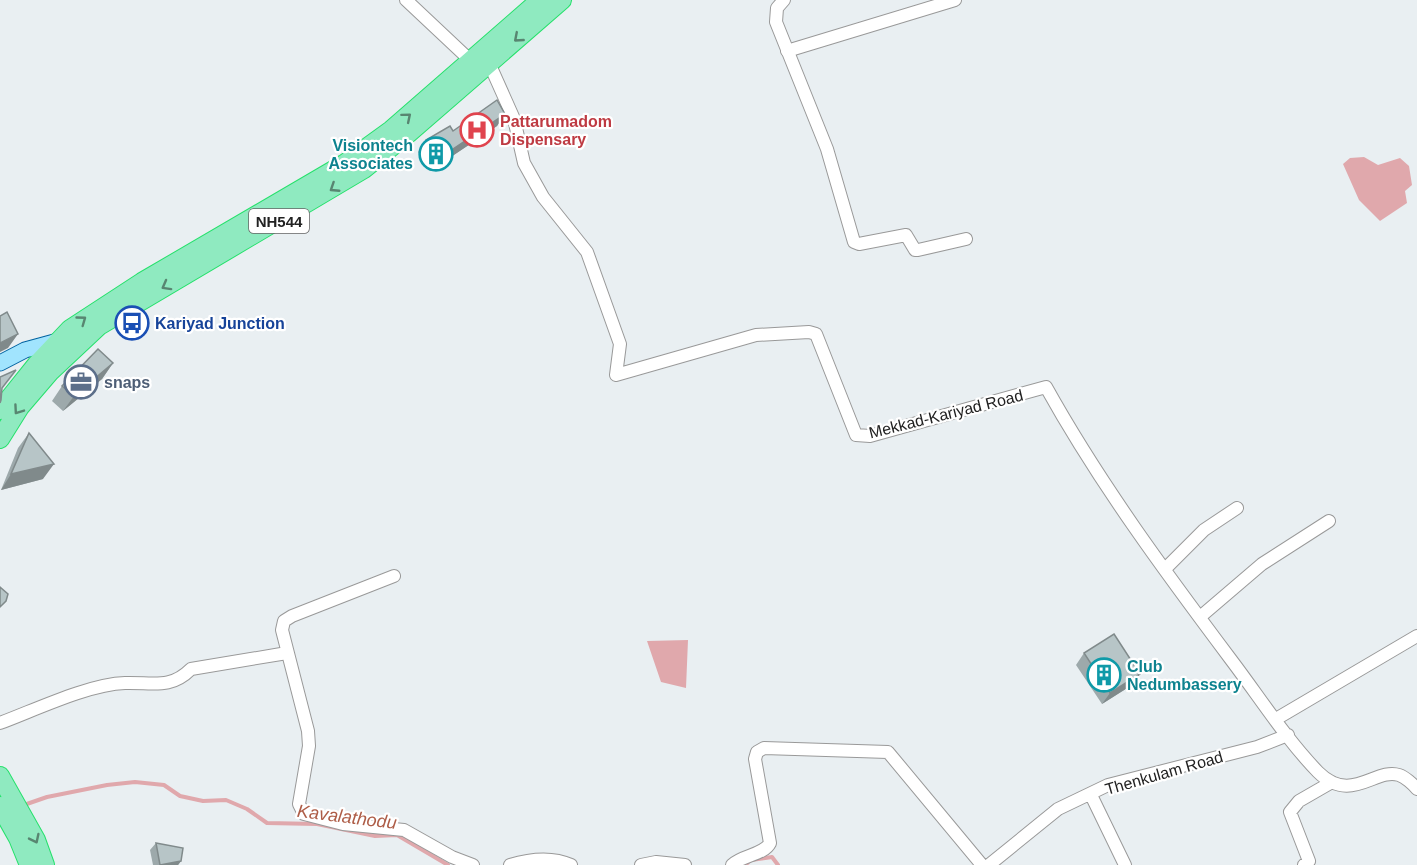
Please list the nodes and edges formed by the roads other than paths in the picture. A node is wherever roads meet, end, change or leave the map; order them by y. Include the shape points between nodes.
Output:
1 (406, 0) edge
2 (540, 0) edge
3 (562, 0) edge
4 (784, 0) edge
5 (955, 0) edge
6 (787, 51) junction
7 (480, 63) junction
8 (966, 239) dead end
9 (63, 346) junction
10 (0, 363) edge
11 (0, 410) edge
12 (0, 439) edge
13 (1237, 508) dead end
14 (1329, 521) dead end
15 (1165, 569) junction
16 (394, 576) dead end
17 (1200, 617) junction
18 (1417, 636) edge
19 (287, 653) junction
20 (1276, 719) junction
21 (0, 723) edge
22 (1288, 735) junction
23 (0, 776) edge
24 (1332, 782) junction
25 (1417, 789) edge
26 (1091, 795) junction
27 (10, 811) edge
28 (29, 865) edge
29 (45, 865) edge
30 (473, 865) edge
31 (510, 865) edge
32 (571, 865) edge
33 (641, 865) edge
34 (685, 865) edge
35 (732, 865) edge
36 (982, 865) edge
37 (989, 865) edge
38 (1125, 865) edge
39 (1304, 865) edge

1 - 7 street
2 - 7 highway, NH544
3 -> 7 highway, NH544
4 - 6 street via 774,15
5 - 6 street
6 - 8 street via 827,149 854,242 906,235 918,250
7 - 9 highway, NH544 via 410,133 364,169
7 - 15 street, Mekkad-Kariyad Road via 514,119 524,163 543,197 587,252 620,344 616,375 756,335 809,332 816,334 856,435 870,436 1046,387 1081,449
9 - 10 main road via 25,350
9 - 11 highway, NH544
9 -> 12 highway, NH544
13 - 15 street via 1204,530
14 - 17 street via 1262,564
15 - 17 street
16 - 19 street via 284,621
17 - 20 street
18 - 20 street
19 - 21 street via 191,669 169,684 100,687
19 - 30 street via 309,746 300,810 343,824 404,830
20 - 22 street
22 - 24 street
22 - 26 street, Thenkulam Road via 1257,747 1108,785
23 - 27 highway
24 - 25 street via 1357,785 1392,774 1400,775
24 - 39 street via 1299,801 1290,812 1310,861
26 - 37 street, Thenkulam Road via 1058,809
26 - 38 street
27 - 28 highway
27 -> 29 highway via 36,840
31 - 32 street via 543,859
33 - 34 street
35 - 36 street via 770,843 755,759 764,748 888,752

